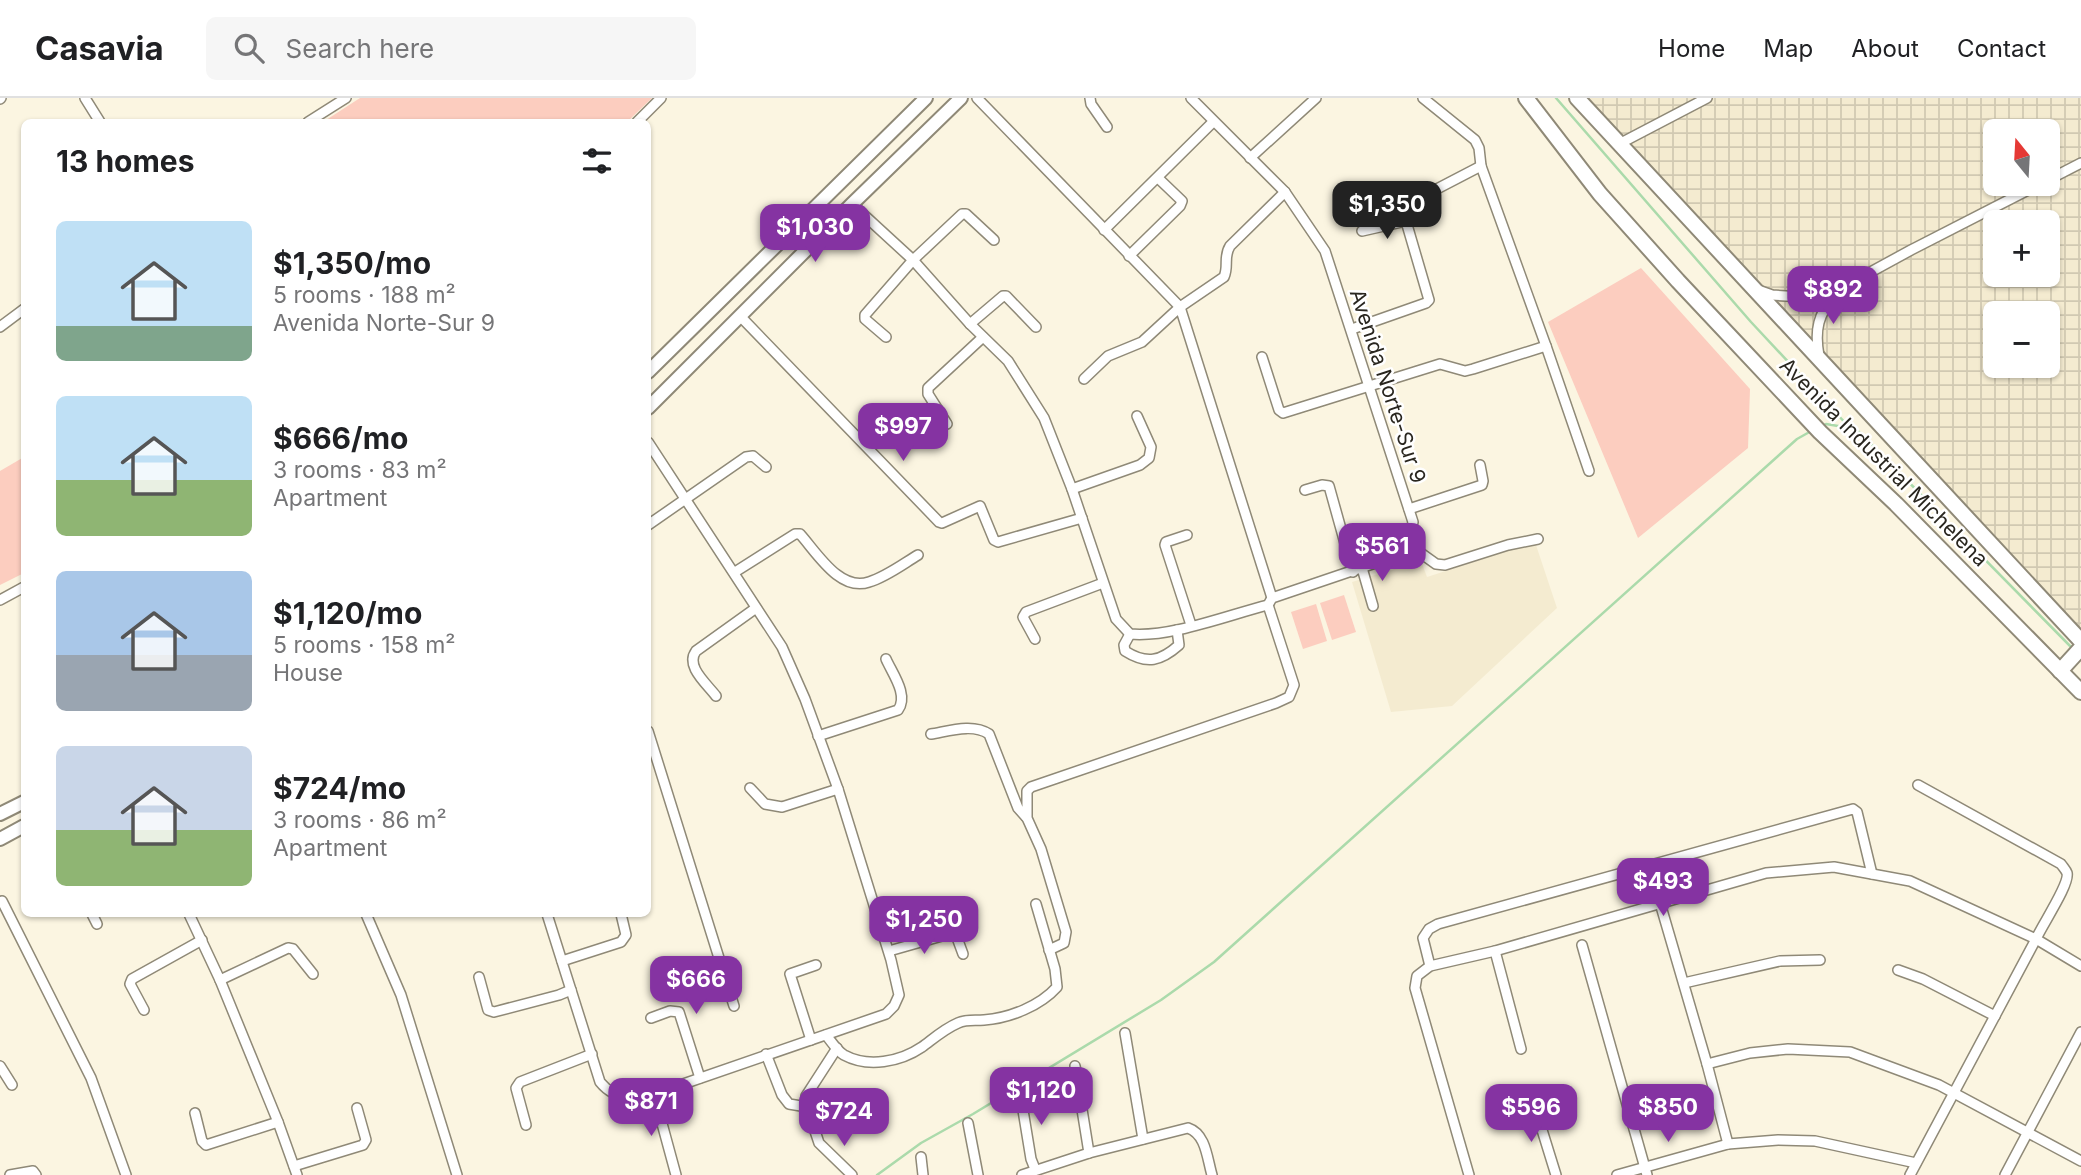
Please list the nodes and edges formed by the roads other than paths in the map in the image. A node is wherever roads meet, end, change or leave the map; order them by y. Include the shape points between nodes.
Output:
1 (85, 98) edge
2 (346, 98) edge
3 (661, 98) edge
4 (926, 98) edge
5 (961, 98) edge
6 (977, 98) edge
7 (1090, 98) edge
8 (1191, 98) edge
9 (1316, 98) edge
10 (1423, 98) edge
11 (1526, 98) edge
12 (1577, 98) edge
13 (1707, 98) edge
14 (98, 119) edge
15 (314, 119) edge
16 (640, 119) edge
17 (1213, 122) junction
18 (1107, 127) dead end
19 (1619, 144) junction
20 (1250, 158) junction
21 (2081, 163) edge
22 (1481, 166) junction
23 (2060, 174) edge
24 (1158, 178) junction
25 (1285, 192) junction
26 (2017, 196) edge
27 (852, 204) junction
28 (1406, 221) junction
29 (1104, 230) junction
30 (1362, 232) dead end
31 (994, 240) dead end
32 (1129, 257) junction
33 (913, 260) junction
34 (1754, 289) junction
35 (1834, 292) junction
36 (1180, 307) junction
37 (21, 311) edge
38 (740, 316) junction
39 (970, 324) junction
40 (0, 327) edge
41 (1036, 327) dead end
42 (1352, 329) junction
43 (886, 337) dead end
44 (983, 337) junction
45 (1546, 346) junction
46 (1262, 357) dead end
47 (1819, 358) junction
48 (651, 369) edge
49 (1084, 379) dead end
50 (1371, 387) junction
51 (651, 405) edge
52 (1137, 416) dead end
53 (947, 424) dead end
54 (651, 446) edge
55 (1480, 465) dead end
56 (766, 467) dead end
57 (1589, 471) dead end
58 (1072, 489) junction
59 (1304, 490) dead end
60 (686, 497) junction
61 (1409, 509) junction
62 (1082, 518) junction
63 (651, 523) edge
64 (1187, 535) dead end
65 (1538, 539) dead end
66 (1408, 544) junction
67 (918, 555) dead end
68 (1358, 570) junction
69 (735, 572) junction
70 (1103, 583) junction
71 (21, 593) edge
72 (0, 600) edge
73 (1270, 601) junction
74 (1373, 606) dead end
75 (756, 608) junction
76 (1191, 625) junction
77 (1177, 630) junction
78 (1130, 634) junction
79 (1035, 639) dead end
80 (2081, 641) edge
81 (2081, 649) edge
82 (886, 659) dead end
83 (2063, 668) junction
84 (2081, 692) edge
85 (716, 696) dead end
86 (931, 734) dead end
87 (818, 736) junction
88 (651, 741) edge
89 (1918, 785) dead end
90 (750, 788) dead end
91 (838, 789) junction
92 (21, 804) edge
93 (0, 814) edge
94 (1027, 818) junction
95 (21, 828) edge
96 (0, 839) edge
97 (1872, 874) junction
98 (2, 901) dead end
99 (1660, 903) junction
100 (1036, 904) dead end
101 (93, 917) edge
102 (190, 917) edge
103 (367, 917) edge
104 (548, 917) edge
105 (622, 917) edge
106 (97, 925) dead end
107 (2036, 939) junction
108 (202, 940) junction
109 (1582, 945) dead end
110 (1049, 950) junction
111 (889, 951) junction
112 (1495, 951) junction
113 (962, 954) dead end
114 (1820, 960) dead end
115 (562, 961) junction
116 (816, 965) dead end
117 (1430, 966) junction
118 (2081, 966) edge
119 (1898, 970) dead end
120 (313, 974) dead end
121 (479, 977) dead end
122 (220, 980) junction
123 (1684, 983) junction
124 (572, 990) junction
125 (734, 1006) dead end
126 (144, 1010) dead end
127 (1995, 1016) junction
128 (651, 1017) dead end
129 (2081, 1032) edge
130 (1125, 1033) dead end
131 (826, 1035) junction
132 (810, 1040) junction
133 (837, 1048) junction
134 (1521, 1049) dead end
135 (592, 1054) junction
136 (766, 1054) junction
137 (1707, 1064) junction
138 (0, 1066) edge
139 (1074, 1066) dead end
140 (700, 1078) junction
141 (12, 1085) dead end
142 (1020, 1092) dead end
143 (1955, 1093) junction
144 (654, 1094) junction
145 (1534, 1104) dead end
146 (807, 1107) junction
147 (357, 1108) dead end
148 (195, 1113) dead end
149 (278, 1122) junction
150 (968, 1123) dead end
151 (526, 1125) dead end
152 (2027, 1132) junction
153 (1143, 1139) junction
154 (1728, 1144) junction
155 (1089, 1153) junction
156 (921, 1157) dead end
157 (2081, 1161) edge
158 (1916, 1163) junction
159 (1035, 1169) junction
160 (295, 1170) edge
161 (1646, 1170) edge
162 (851, 1174) edge
163 (10, 1175) edge
164 (36, 1175) edge
165 (126, 1175) edge
166 (457, 1175) edge
167 (676, 1175) edge
168 (923, 1175) edge
169 (978, 1175) edge
170 (1022, 1175) edge
171 (1212, 1175) edge
172 (1469, 1175) edge
173 (1556, 1175) edge
174 (1617, 1175) edge
175 (1910, 1175) edge
176 (2005, 1175) edge

1 - 14 street
2 - 15 street
3 - 16 street
4 - 48 main road
5 - 27 main road
6 - 29 street
7 - 18 street
8 - 17 street, Avenida Norte-Sur 9
9 - 20 street
10 - 22 street via 1475,140
11 - 83 main road, Avenida Industrial Michelena via 1600,194 1809,421
12 - 19 main road, Avenida Industrial Michelena
13 - 19 street
17 - 20 street, Avenida Norte-Sur 9
17 - 24 street
19 - 34 main road, Avenida Industrial Michelena
20 - 25 street, Avenida Norte-Sur 9
21 - 23 street
22 - 28 street via 1405,205
22 - 45 street
24 - 29 street
24 - 32 street via 1182,201
25 - 36 street via 1230,246 1224,277
25 - 42 street, Avenida Norte-Sur 9 via 1325,251
26 - 35 street
27 - 33 street
27 - 38 main road
28 - 30 street
28 - 42 street via 1429,300
29 - 32 street
31 - 33 street via 962,214
32 - 36 street
33 - 39 street
33 - 43 street via 865,314 864,319
34 - 35 street via 1801,297
34 - 47 main road, Avenida Industrial Michelena
35 - 47 street via 1815,335
36 - 49 street via 1142,342 1108,356
36 - 73 street
37 - 40 street
38 - 51 main road
38 - 62 street via 939,522 980,506 998,542
39 - 41 street via 1006,296
39 - 44 street
42 - 50 street, Avenida Norte-Sur 9
44 - 53 street via 928,388
44 - 58 street via 1008,361 1044,418
45 - 50 street via 1473,369 1440,364
45 - 57 street
46 - 50 street via 1283,413
47 - 80 main road, Avenida Industrial Michelena
50 - 61 street, Avenida Norte-Sur 9
52 - 58 street via 1151,447 1149,458
54 - 60 street
55 - 61 street via 1482,485
56 - 60 street via 752,456 746,457
58 - 62 street
59 - 68 street via 1329,486
60 - 63 street
60 - 69 street
61 - 66 street, Avenida Norte-Sur 9 via 1413,522
62 - 70 street
64 - 76 street via 1165,545
65 - 66 street via 1445,565 1436,564
66 - 68 street via 1393,557
67 - 69 street via 867,583 850,583 835,575 800,534 795,534
68 - 73 street
68 - 74 street
69 - 75 street
70 - 78 street via 1116,619
70 - 79 street via 1026,612 1023,617
71 - 72 street
73 - 76 street
73 - 94 street via 1294,685 1289,697 1031,787 1027,790
75 - 85 street via 692,657 692,664
75 - 87 street via 782,647
76 - 77 street
77 - 78 street
77 - 78 street via 1179,645 1151,660 1139,660 1125,651
81 - 83 main road
82 - 87 street via 902,696 898,710
83 - 84 main road, Avenida Industrial Michelena
86 - 94 street via 970,728 989,734 1018,808
87 - 91 street
88 - 125 street
89 - 107 street via 2061,864 2067,884
90 - 91 street via 765,804 782,807
91 - 111 street
92 - 93 main road
94 - 110 street via 1066,927 1064,943
95 - 96 main road
97 - 99 street via 1834,867 1766,873
97 - 107 street via 1910,881
97 - 117 street via 1853,809 1438,923 1423,938
98 - 165 street via 91,1079
99 - 112 street
99 - 123 street
100 - 110 street
101 - 106 street
102 - 108 street
103 - 166 street via 401,995
104 - 115 street
105 - 115 street via 626,935 621,942
107 - 118 street
107 - 127 street
108 - 122 street
108 - 126 street via 132,979 130,984
109 - 161 street
110 - 133 street via 1057,987 1020,1011 958,1023 920,1049 889,1061 857,1060
111 - 113 street via 949,934 956,935
111 - 131 street via 899,995 894,1006 886,1014
112 - 117 street
112 - 134 street
114 - 123 street via 1780,961
115 - 124 street
116 - 132 street via 790,974
117 - 172 street via 1417,976 1415,988
119 - 127 street
120 - 122 street via 288,948
121 - 124 street via 488,1010 494,1012
122 - 149 street
123 - 137 street
124 - 135 street
127 - 143 street
128 - 140 street via 679,1012
129 - 152 street
130 - 153 street
131 - 132 street
131 - 133 street
132 - 136 street
133 - 146 street via 806,1096
135 - 144 street via 600,1082 608,1091 624,1098
135 - 151 street via 520,1082 516,1088
136 - 140 street
136 - 146 street via 782,1095 789,1104
137 - 143 street via 1788,1049 1850,1052
137 - 154 street
138 - 141 street
139 - 155 street
140 - 144 street
142 - 159 street
143 - 152 street
143 - 158 street
144 - 167 street
145 - 173 street
146 - 162 street via 819,1143
147 - 160 street via 366,1140 363,1145
148 - 149 street via 206,1145
149 - 160 street
150 - 169 street
152 - 157 street
152 - 176 street
153 - 155 street
153 - 171 street via 1188,1128 1197,1131
154 - 158 street via 1815,1141
154 - 161 street
155 - 159 street
156 - 168 street
158 - 175 street
159 - 170 street
161 - 174 street
163 - 164 street via 33,1171

